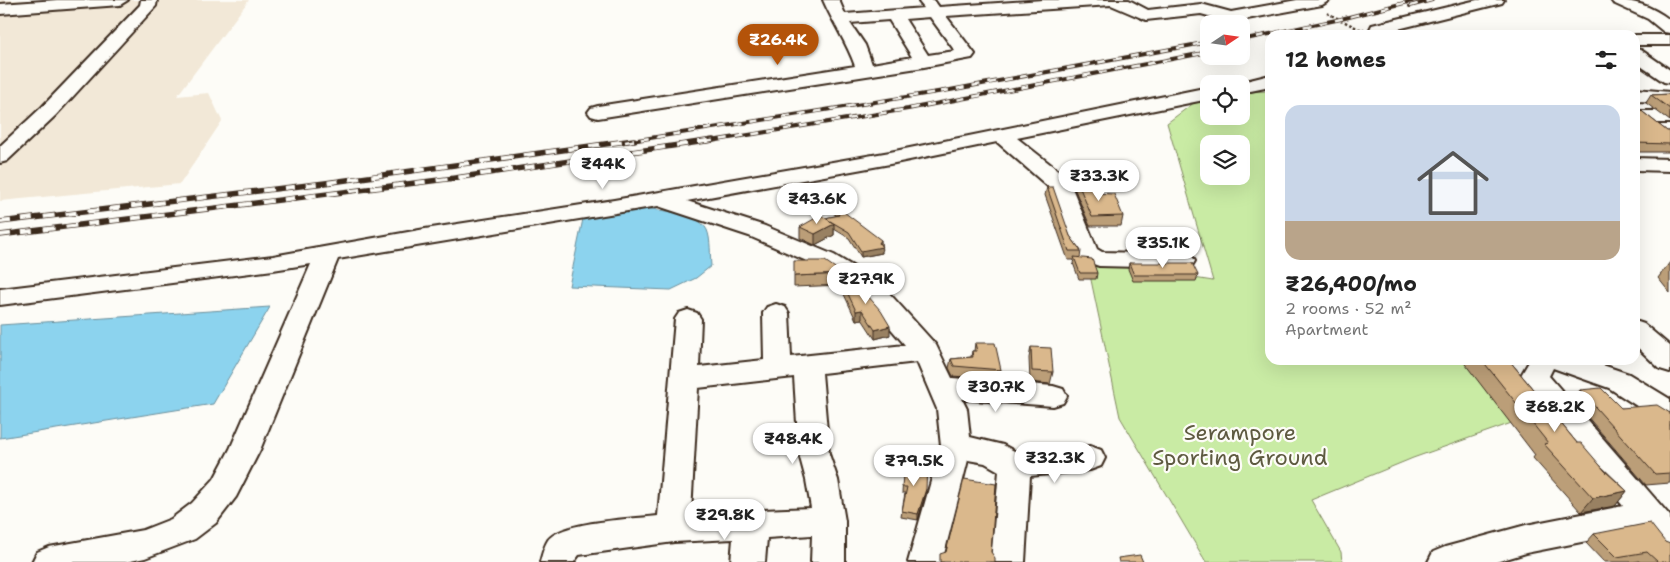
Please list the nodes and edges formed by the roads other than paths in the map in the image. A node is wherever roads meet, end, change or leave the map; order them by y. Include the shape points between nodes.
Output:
1 (120, 0) edge
2 (149, 0) edge
3 (831, 0) edge
4 (1322, 0) edge
5 (1496, 0) edge
6 (1627, 0) edge
7 (1039, 2) edge
8 (973, 5) edge
9 (930, 6) edge
10 (0, 9) edge
11 (1337, 9) road end
12 (894, 15) junction
13 (1662, 16) edge
14 (839, 19) junction
15 (989, 26) dead end
16 (1670, 28) edge
17 (1389, 30) edge
18 (1642, 40) edge
19 (1670, 40) edge
20 (1670, 52) edge
21 (1640, 57) edge
22 (924, 62) junction
23 (865, 70) junction
24 (1670, 78) edge
25 (1265, 82) edge
26 (1250, 84) edge
27 (1200, 95) edge
28 (1640, 95) edge
29 (1663, 96) edge
30 (598, 112) dead end
31 (1640, 113) edge
32 (1670, 117) edge
33 (1670, 133) edge
34 (1000, 135) junction
35 (0, 157) edge
36 (1640, 164) edge
37 (1670, 165) edge
38 (658, 199) junction
39 (328, 253) junction
40 (1183, 261) edge
41 (0, 297) edge
42 (776, 313) dead end
43 (688, 319) dead end
44 (1640, 335) edge
45 (926, 352) junction
46 (1670, 362) edge
47 (1541, 365) edge
48 (1573, 365) edge
49 (793, 367) junction
50 (685, 379) junction
51 (942, 387) junction
52 (1053, 396) dead end
53 (1670, 413) edge
54 (956, 446) junction
55 (1090, 458) dead end
56 (1015, 465) junction
57 (1648, 515) junction
58 (829, 521) junction
59 (751, 524) junction
60 (674, 528) junction
61 (1670, 540) edge
62 (49, 562) edge
63 (557, 562) edge
64 (748, 562) edge
65 (828, 562) edge
66 (925, 562) edge
67 (1008, 562) edge
68 (1445, 562) edge

1 - 10 street
2 - 35 street via 148,6 56,104
3 - 14 street
4 - 7 street via 1231,17 1201,9 1146,16 1111,0
4 - 11 street
5 - 17 street
6 - 13 street
7 - 8 street
8 - 9 street
8 - 15 street
9 - 12 street
9 - 22 street via 966,54
12 - 14 street
12 - 22 street
13 - 16 street
14 - 23 street via 856,45
18 - 19 street
18 - 20 street
21 - 24 street
22 - 23 street
23 - 30 street
25 - 26 street
27 - 34 street
28 - 29 street
31 - 32 street
31 - 33 street
34 - 38 street
34 - 40 street via 1062,188 1082,244 1092,257
36 - 37 street
38 - 39 street
38 - 45 street via 757,231 825,260 870,288
39 - 41 street via 273,263
39 - 62 street via 245,450 225,488 204,513 183,529 145,544
42 - 49 street
43 - 50 street
44 - 46 street
45 - 49 street
45 - 51 street
47 - 57 street via 1534,378
48 - 53 street via 1619,380
49 - 50 street
49 - 58 street via 822,480
50 - 60 street
51 - 52 street
51 - 54 street via 952,409
54 - 56 street via 992,453
54 - 66 street
55 - 56 street
56 - 67 street
57 - 61 street
57 - 68 street via 1526,539
58 - 59 street
58 - 65 street
59 - 60 street
59 - 64 street
60 - 63 street via 571,542 561,549

